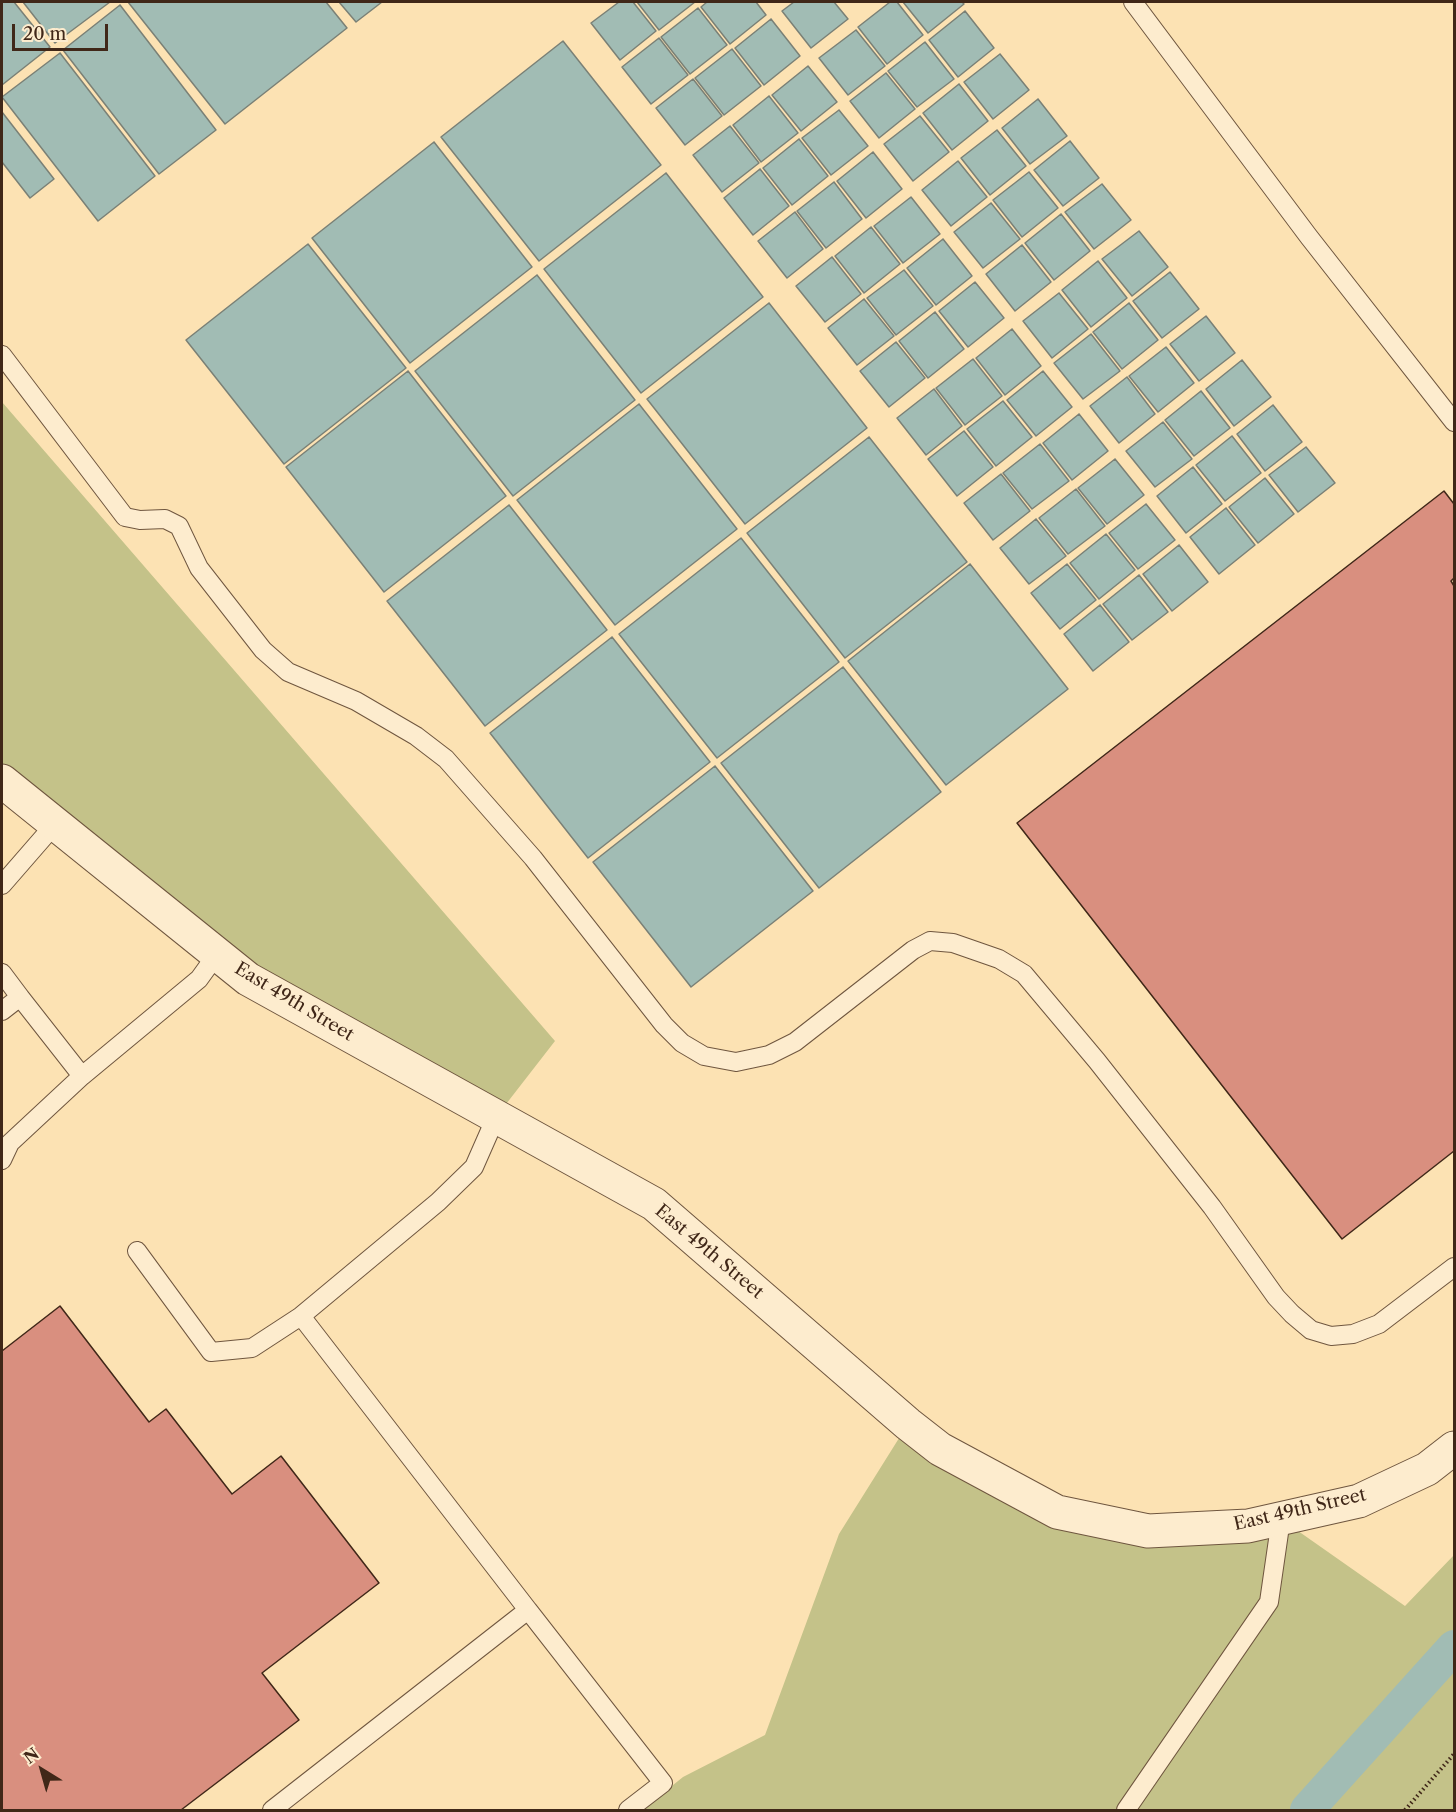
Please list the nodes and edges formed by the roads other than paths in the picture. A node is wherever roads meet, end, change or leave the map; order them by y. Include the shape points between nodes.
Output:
1 (1132, 2) edge
2 (2, 356) edge
3 (1455, 422) edge
4 (2, 781) edge
5 (55, 824) junction
6 (2, 885) edge
7 (217, 954) junction
8 (2, 973) edge
9 (20, 997) junction
10 (2, 1011) edge
11 (82, 1076) junction
12 (496, 1117) junction
13 (2, 1160) edge
14 (136, 1251) dead end
15 (1455, 1267) edge
16 (301, 1316) junction
17 (1455, 1449) edge
18 (1281, 1519) junction
19 (528, 1610) junction
20 (272, 1810) edge
21 (628, 1810) edge
22 (1126, 1810) edge

1 - 3 lane
2 - 15 lane via 125,517 165,519 179,526 199,568 262,650 288,672 356,701 416,735 446,759 533,858 682,1043 704,1056 736,1062 769,1055 795,1041 913,950 930,941 953,943 999,959 1024,974 1212,1207 1276,1296 1311,1330 1330,1336 1353,1334 1379,1324
4 - 5 street, East 49th Street
5 - 6 lane
5 - 7 street, East 49th Street
7 - 11 lane via 199,979
7 - 12 street, East 49th Street via 248,979
8 - 9 lane
9 - 10 lane
9 - 11 lane
11 - 13 lane via 10,1143
12 - 16 lane via 474,1167 438,1202
12 - 18 street, East 49th Street via 654,1204 932,1443 1057,1512 1148,1531 1248,1526
14 - 16 lane via 211,1352 252,1348
16 - 19 lane
17 - 18 street, East 49th Street via 1427,1469 1359,1501
18 - 22 lane via 1269,1602
19 - 20 lane
19 - 21 lane via 663,1783

